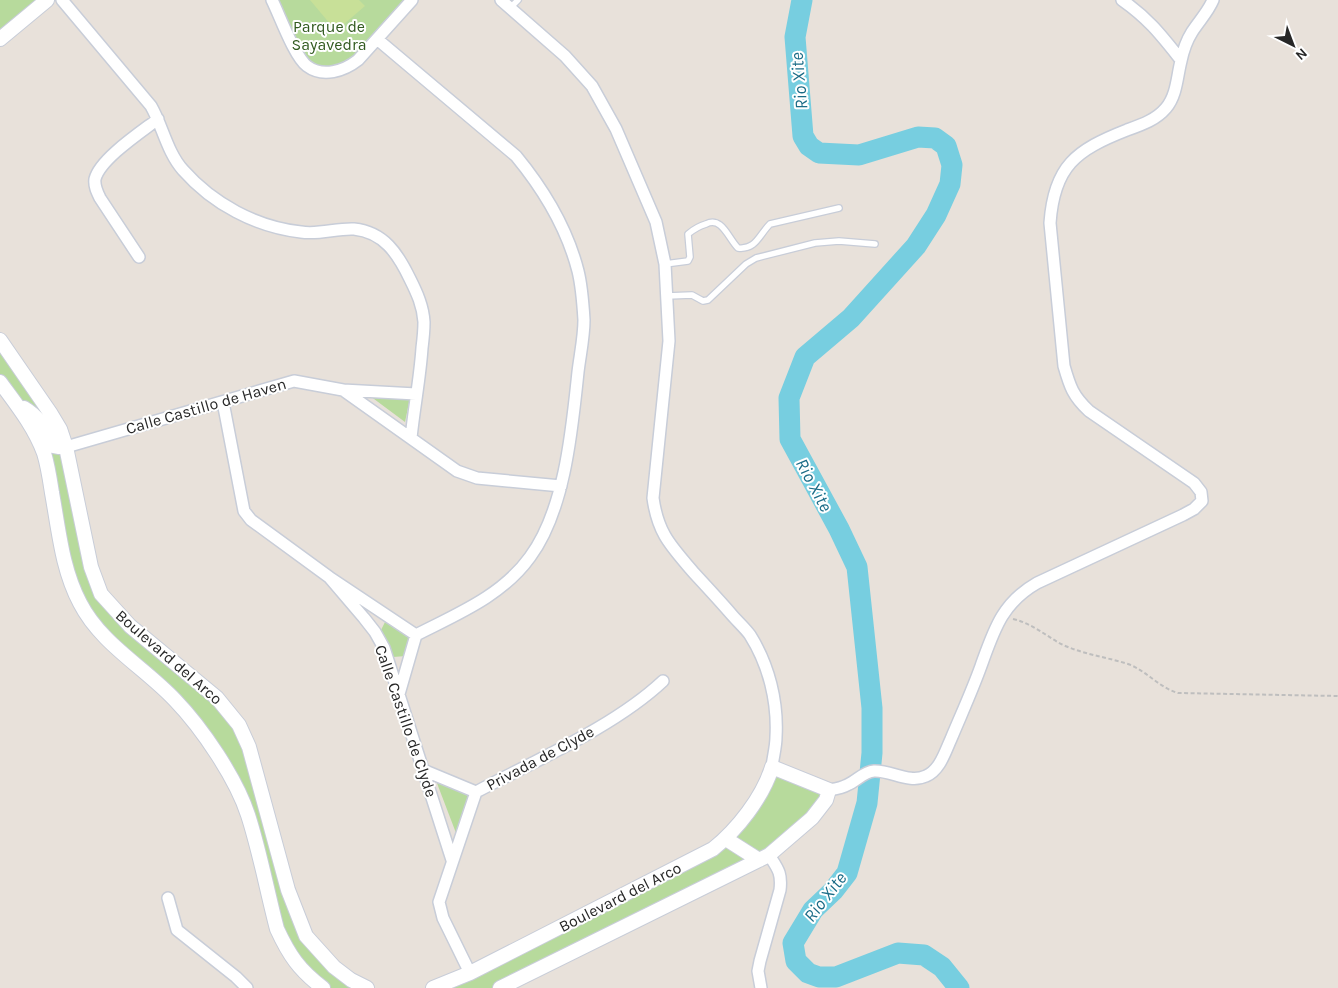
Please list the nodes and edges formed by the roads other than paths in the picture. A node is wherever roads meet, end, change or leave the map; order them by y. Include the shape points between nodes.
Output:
1 (47, 0) edge
2 (62, 0) edge
3 (272, 0) edge
4 (412, 0) edge
5 (1122, 0) edge
6 (1213, 0) edge
7 (510, 3) edge
8 (0, 39) edge
9 (377, 39) junction
10 (1181, 60) junction
11 (158, 119) junction
12 (839, 208) dead end
13 (874, 244) dead end
14 (139, 258) dead end
15 (666, 264) junction
16 (667, 296) junction
17 (0, 340) edge
18 (0, 382) edge
19 (344, 390) junction
20 (416, 394) junction
21 (15, 402) junction
22 (223, 402) junction
23 (411, 438) junction
24 (66, 446) junction
25 (561, 486) junction
26 (329, 577) junction
27 (416, 635) junction
28 (663, 681) dead end
29 (399, 694) junction
30 (772, 767) junction
31 (423, 770) junction
32 (829, 790) junction
33 (476, 792) junction
34 (726, 839) junction
35 (764, 857) junction
36 (452, 860) junction
37 (168, 898) dead end
38 (470, 973) junction
39 (247, 988) edge
40 (322, 988) edge
41 (367, 988) edge
42 (433, 988) edge
43 (500, 988) edge
44 (761, 988) edge

1 - 8 street
2 - 11 street via 151,106
3 - 9 street via 298,56 308,66 322,72 348,68
4 - 9 street
5 - 10 street via 1150,22
6 - 10 street via 1191,34
7 - 15 street via 592,86 616,129 656,222
9 - 25 street via 516,156 548,198 571,248 580,283 584,322
10 - 32 street via 1174,94 1167,107 1156,117 1099,141 1081,152 1068,166 1058,184 1050,223 1064,366 1076,399 1194,483 1201,492 1202,501 1183,516 1024,591 1011,602 1000,618 960,718 932,772 920,778 871,771 849,785
11 - 14 street via 102,165 95,181 100,198
11 - 20 street via 166,143 183,170 228,207 252,220 275,227 302,233 367,231 390,245 400,258 419,298 423,315
12 - 15 lane via 770,224 755,244 746,249 738,248 723,227 712,221 688,234 688,261
13 - 16 lane via 839,241 802,246 756,258 708,300 692,295
15 - 16 street
16 - 30 street via 669,341 653,498 655,514 664,536 750,634 765,663 772,684 775,718
17 - 24 street, Boulevard del Arco via 51,414
18 - 21 street, Boulevard del Arco
19 - 20 street
19 - 22 street, Calle Castillo de Haven via 294,381
19 - 23 street, Calle Castillo de Haven
20 - 23 street
21 - 24 street via 42,423 53,446
21 - 40 street, Boulevard del Arco via 37,436 44,454 65,567 80,603 111,644 177,702 215,753 247,814 281,938 294,962
22 - 24 street, Calle Castillo de Haven
22 - 26 street, Calle Castillo de Clyde via 244,511 251,520
23 - 25 street, Calle Castillo de Haven via 457,471 477,478
24 - 41 street, Boulevard del Arco via 91,567 101,594 130,626 217,698 239,725 249,747 288,890 306,936 334,967
25 - 27 street via 544,532 531,556 514,576 490,596
26 - 27 street
26 - 29 street, Calle Castillo de Clyde via 375,632
27 - 29 street
28 - 33 street, Privada de Clyde via 637,703 585,735
29 - 31 street, Calle Castillo de Clyde
30 - 32 street
30 - 34 street, Boulevard del Arco via 765,785
31 - 33 street, Privada de Clyde
31 - 36 street, Calle Castillo de Clyde
32 - 35 street, Boulevard del Arco via 826,800 812,818
33 - 36 street, Privada de Clyde
34 - 35 street
34 - 38 street, Boulevard del Arco via 690,862
35 - 43 street, Boulevard del Arco
35 - 44 street via 781,874 781,880 758,971
36 - 38 street, Privada de Clyde via 439,902 440,909
37 - 39 street via 177,930
38 - 42 street, Boulevard del Arco

